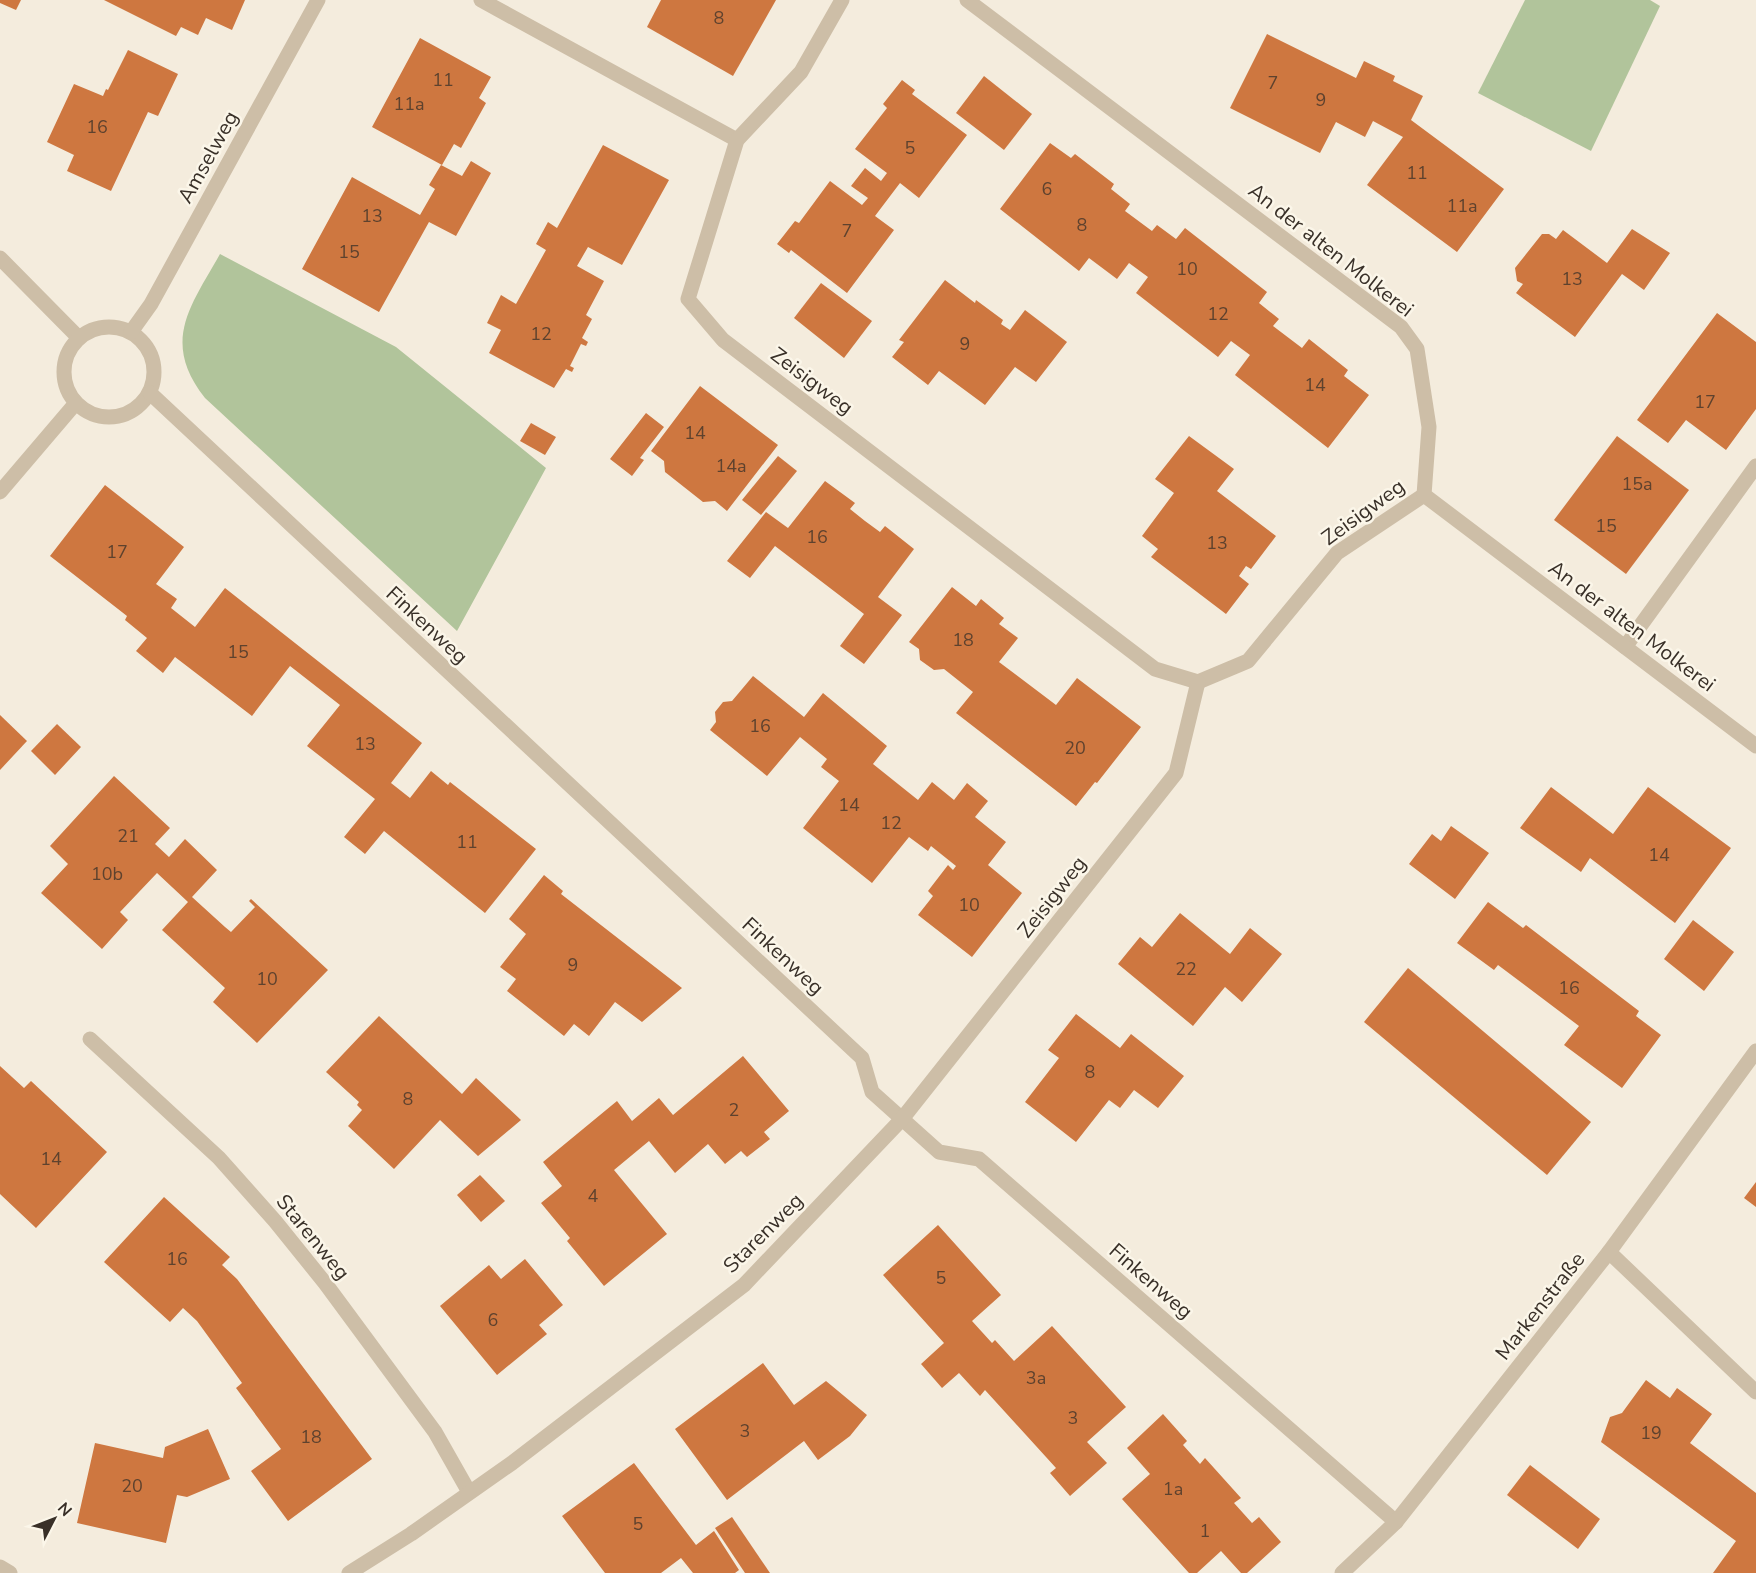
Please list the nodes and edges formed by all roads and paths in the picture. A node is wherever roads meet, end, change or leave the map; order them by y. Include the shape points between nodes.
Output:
1 (318, 0) edge
2 (481, 0) edge
3 (842, 0) edge
4 (967, 0) edge
5 (737, 140) junction
6 (0, 258) edge
7 (131, 332) junction
8 (78, 337) junction
9 (150, 393) junction
10 (75, 404) junction
11 (1756, 466) edge
12 (0, 492) edge
13 (1424, 495) junction
14 (1625, 647) junction
15 (1198, 682) junction
16 (1756, 746) edge
17 (90, 1039) dead end
18 (1756, 1051) edge
19 (902, 1119) junction
20 (1609, 1252) junction
21 (1756, 1392) edge
22 (469, 1492) junction
23 (1395, 1522) junction
24 (0, 1567) edge
25 (10, 1573) edge
26 (349, 1573) edge
27 (1342, 1573) edge

1 - 7 street, Amselweg via 157,293
2 - 5 street
3 - 5 street, Zeisigweg via 801,72
4 - 13 street, An der alten Molkerei via 1401,327 1417,349 1429,427
5 - 15 street, Zeisigweg via 688,299 716,332 1155,669
6 - 8 street
7 - 8 street via 103,326
7 - 9 street via 147,347 155,369
8 - 10 street via 64,358 64,382
9 - 10 street via 129,413 110,416 100,417
9 - 19 street, Finkenweg via 862,1058 872,1092
10 - 12 street
11 - 14 street
13 - 14 street, An der alten Molkerei
13 - 15 street, Zeisigweg via 1337,553 1248,661
14 - 16 street, An der alten Molkerei
15 - 19 street, Zeisigweg via 1176,773
17 - 22 street, Starenweg via 219,1158 275,1221 435,1432
18 - 20 street, Markenstraße
19 - 22 street, Starenweg via 744,1285
19 - 23 street, Finkenweg via 939,1152 979,1159
20 - 21 street
20 - 23 street, Markenstraße
22 - 26 street, Starenweg
23 - 27 street, Markenstraße
24 - 25 street

